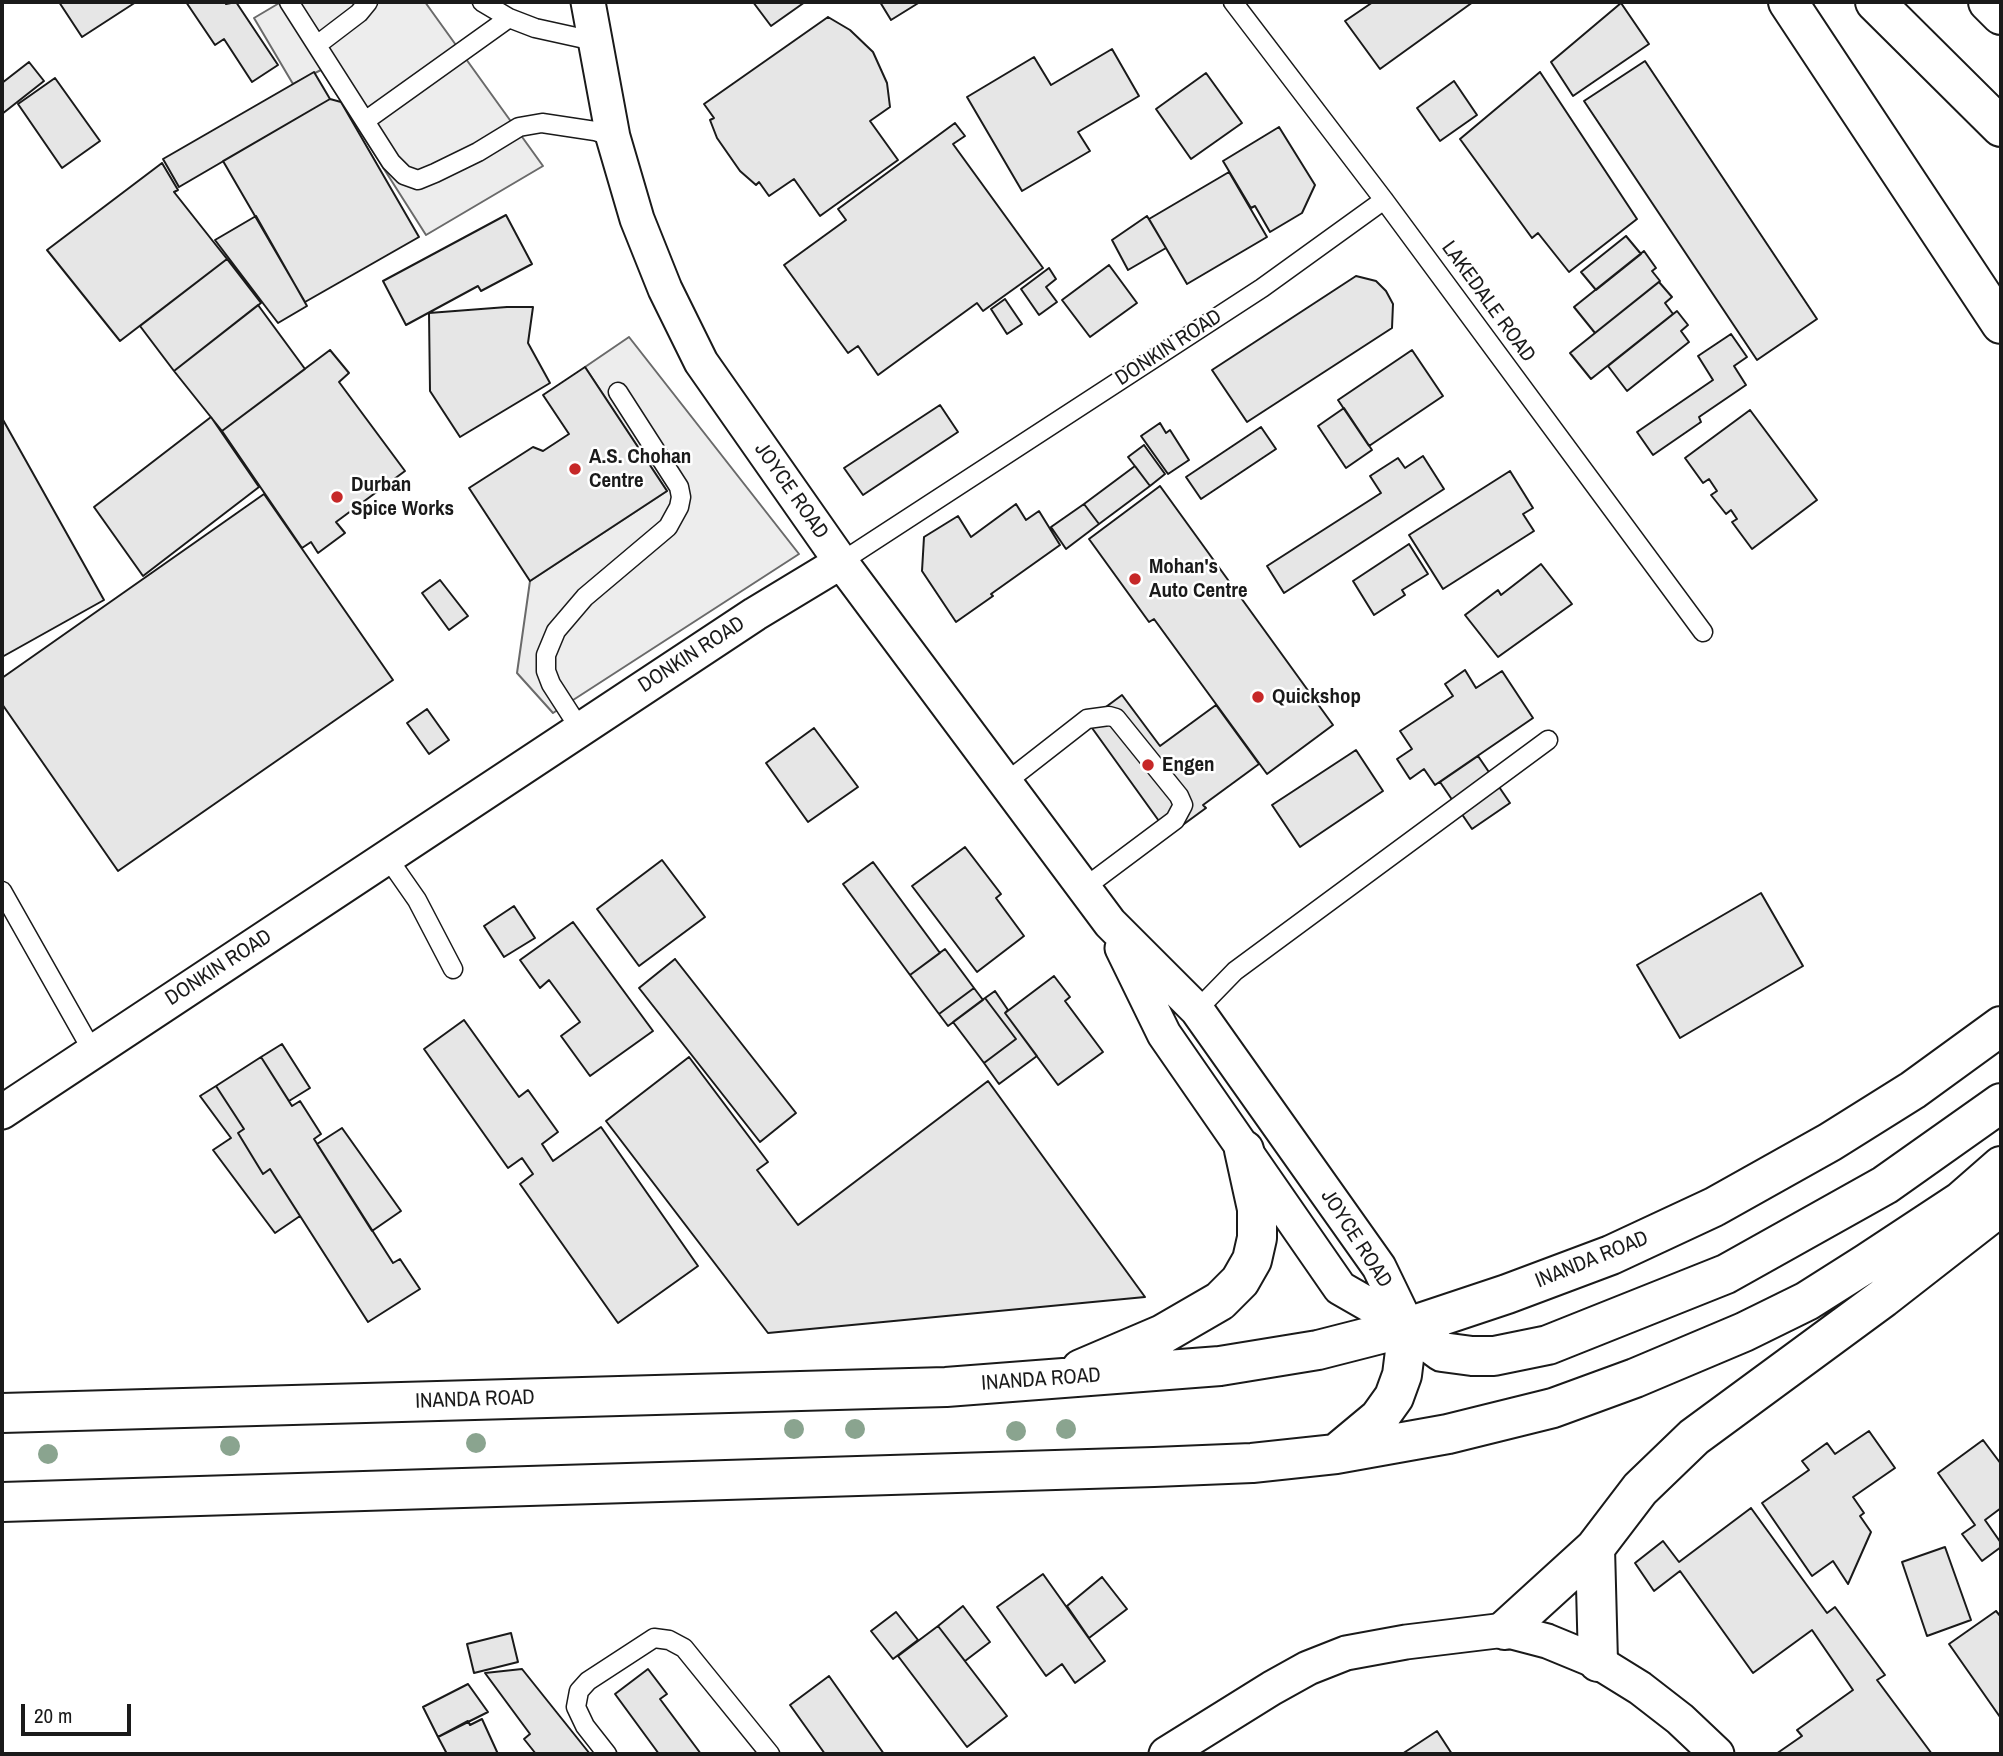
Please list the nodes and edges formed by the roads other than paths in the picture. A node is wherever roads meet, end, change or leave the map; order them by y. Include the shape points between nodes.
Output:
1 (289, 2) edge
2 (369, 2) edge
3 (482, 2) edge
4 (588, 2) edge
5 (1233, 2) edge
6 (1788, 2) edge
7 (1875, 2) edge
8 (1988, 2) edge
9 (2001, 15) edge
10 (509, 18) junction
11 (594, 41) junction
12 (317, 45) junction
13 (365, 121) junction
14 (2001, 127) edge
15 (613, 137) junction
16 (1384, 200) junction
17 (2001, 324) edge
18 (618, 392) dead end
19 (841, 562) junction
20 (1703, 632) dead end
21 (580, 729) junction
22 (1548, 740) dead end
23 (1005, 782) junction
24 (387, 857) junction
25 (1084, 888) junction
26 (2, 891) edge
27 (1110, 923) junction
28 (453, 968) dead end
29 (1197, 1010) junction
30 (2001, 1026) edge
31 (93, 1052) junction
32 (2001, 1103) edge
33 (2, 1112) edge
34 (1244, 1150) junction
35 (2001, 1166) edge
36 (2001, 1206) edge
37 (1408, 1327) junction
38 (1060, 1378) junction
39 (2, 1413) edge
40 (1336, 1454) junction
41 (2, 1502) edge
42 (1595, 1548) junction
43 (1505, 1630) junction
44 (1598, 1662) junction
45 (1172, 1752) edge
46 (607, 1754) edge
47 (770, 1754) edge
48 (1717, 1754) edge

1 - 12 lane
2 - 12 lane
3 - 10 lane
4 - 11 street, JOYCE ROAD
5 - 16 lane, LAKEDALE ROAD
6 - 17 main road
7 - 14 main road
8 - 9 main road
10 - 11 lane
10 - 13 lane
11 - 15 street, JOYCE ROAD
12 - 13 lane
13 - 15 lane via 391,162 404,175 418,180 519,127 555,125
15 - 19 street, JOYCE ROAD via 636,219 701,362
16 - 19 lane, DONKIN ROAD via 1262,288
16 - 20 lane, LAKEDALE ROAD
18 - 21 lane via 681,497 668,527 585,597 555,631 546,655 546,671
19 - 21 street, DONKIN ROAD
19 - 23 street, JOYCE ROAD
21 - 24 street, DONKIN ROAD
22 - 29 lane via 1235,971
23 - 25 street, JOYCE ROAD
23 - 25 lane via 1087,719 1109,716 1116,718 1179,796 1183,805 1174,820
24 - 28 lane via 417,900
24 - 31 street, DONKIN ROAD
25 - 27 street, JOYCE ROAD
26 - 31 lane
27 - 29 street, JOYCE ROAD
27 - 34 street, JOYCE ROAD via 1164,1034
29 - 37 street, JOYCE ROAD via 1379,1267
30 - 37 main road, INANDA ROAD via 1913,1090 1714,1207 1611,1255
31 - 33 street, DONKIN ROAD
32 - 37 main road via 1885,1185 1726,1275 1548,1345 1472,1356 1441,1352
34 - 37 street, JOYCE ROAD via 1340,1288
34 - 38 main road via 1257,1238 1240,1281 1220,1301 1163,1334
35 - 40 main road via 1961,1201 1867,1263 1807,1301 1744,1332 1553,1408 1448,1434
36 - 42 main road via 1695,1437 1640,1489
37 - 38 main road, INANDA ROAD via 1318,1350 1220,1366
37 - 40 main road via 1402,1375 1394,1397 1379,1418
38 - 39 main road, INANDA ROAD via 946,1387
40 - 41 main road via 1154,1468
42 - 43 main road
42 - 44 main road
43 - 44 street
43 - 45 street via 1346,1653 1272,1688
44 - 48 street via 1680,1719
46 - 47 lane via 576,1707 579,1691 654,1638 684,1648

